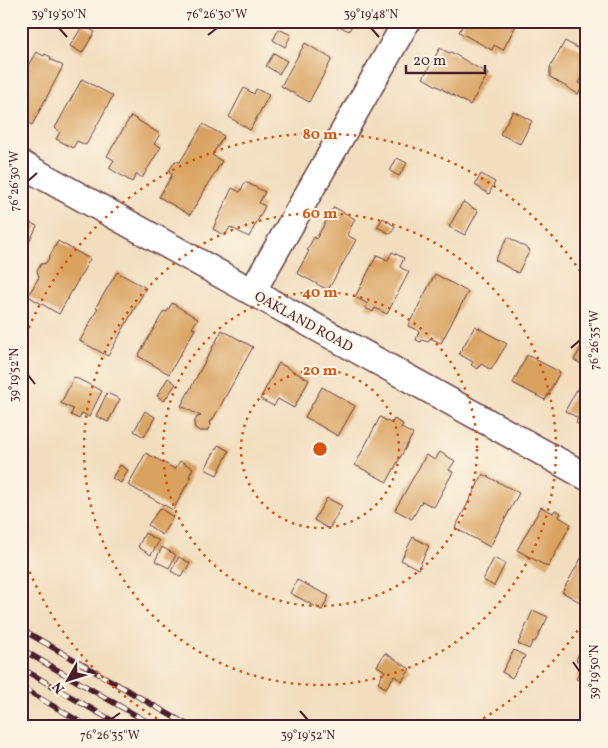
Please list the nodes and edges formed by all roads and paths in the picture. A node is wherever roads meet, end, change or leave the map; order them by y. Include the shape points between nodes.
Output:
1 (407, 21) edge
2 (21, 164) edge
3 (252, 292) junction
4 (587, 477) edge

1 - 3 street
2 - 3 street, OAKLAND ROAD
3 - 4 street, OAKLAND ROAD

